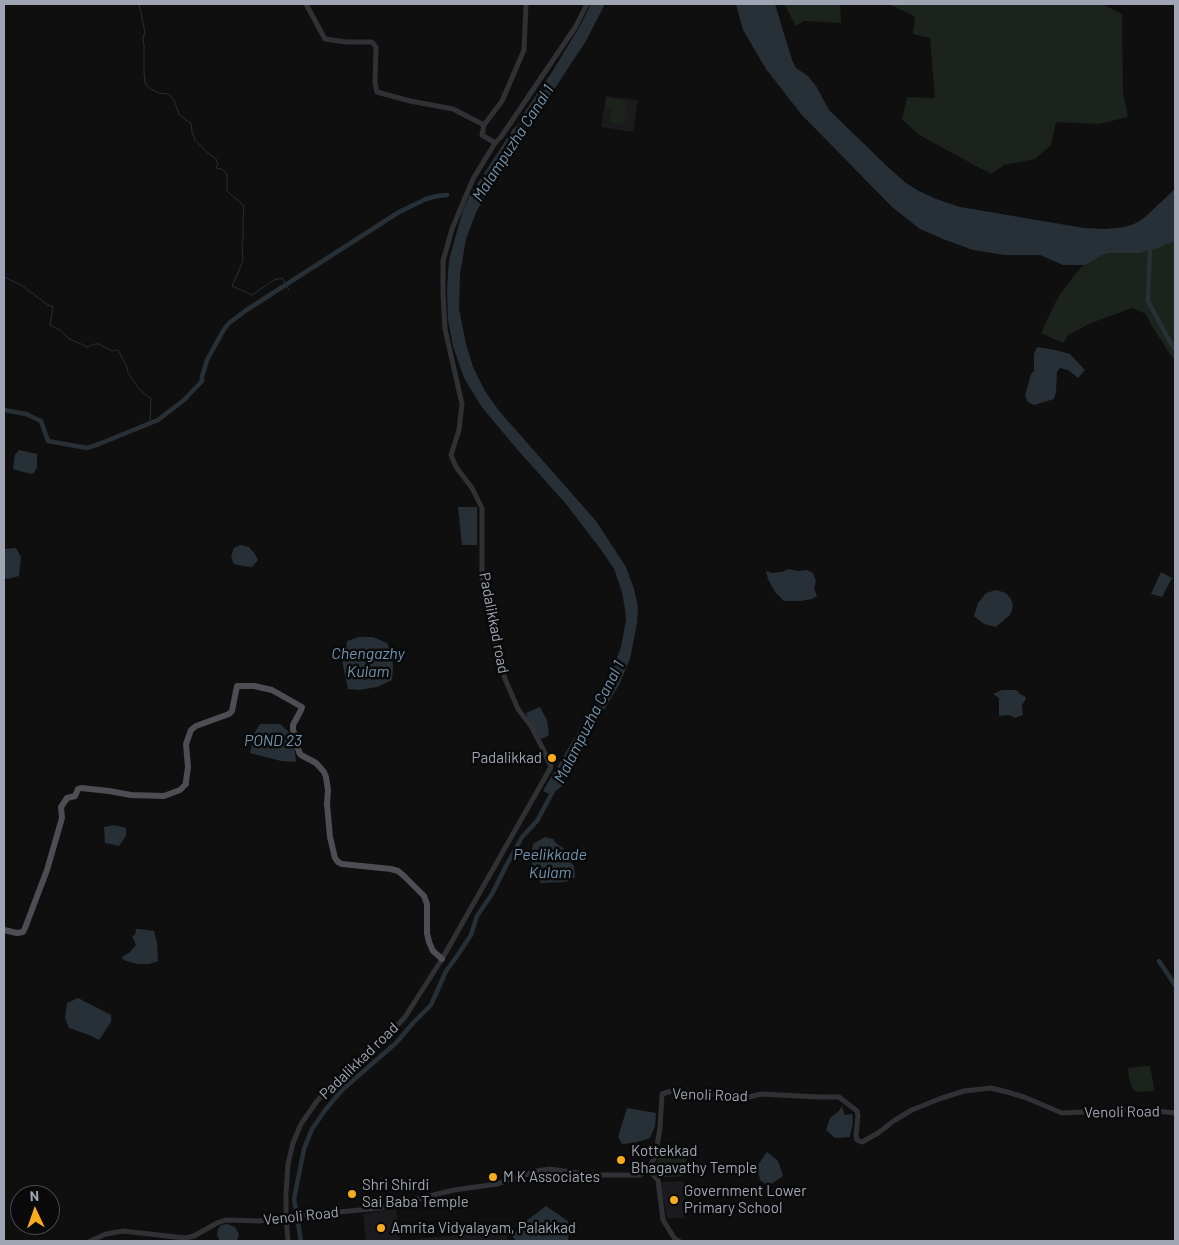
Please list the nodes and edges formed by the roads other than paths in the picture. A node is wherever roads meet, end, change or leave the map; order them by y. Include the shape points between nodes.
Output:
1 (306, 4) edge
2 (526, 4) edge
3 (586, 4) edge
4 (484, 125) junction
5 (495, 143) junction
6 (4, 930) edge
7 (442, 959) junction
8 (1175, 1113) edge
9 (648, 1169) junction
10 (288, 1217) junction
11 (90, 1241) edge
12 (288, 1241) edge
13 (679, 1241) edge

1 - 4 street via 325,39 372,42 376,47 377,92 453,108
2 - 4 street via 524,50 502,101
3 - 5 street via 576,26
4 - 5 street via 482,135
5 - 7 street, Padalikkad road via 466,194 443,261 445,329 462,404 459,430 451,455 482,508 482,578 489,593 495,643 505,679 518,710 531,726 551,767
6 - 7 main road via 17,933 25,928 47,870 62,818 61,807 67,798 75,796 81,788 164,796 180,790 186,784 186,744 191,730 229,714 236,686 254,686 272,690 302,707 293,730 301,755 316,763 326,777 330,837 335,858 342,864 391,869 404,876 424,896 429,942
7 - 10 street, Padalikkad road via 405,1017 383,1041 334,1082 301,1124 288,1164
8 - 9 street, Venoli Road via 1129,1110 1062,1113 991,1088 964,1090 912,1110 862,1142 856,1136 857,1111 839,1097 761,1094 749,1097 672,1091 662,1094 655,1157
9 - 10 street, Venoli Road via 640,1175 549,1169 498,1184 452,1190 388,1207
9 - 13 street via 658,1180 663,1220
10 - 11 street, Venoli Road via 259,1221 226,1220 185,1238 123,1231
10 - 12 street, Padalikkad road

